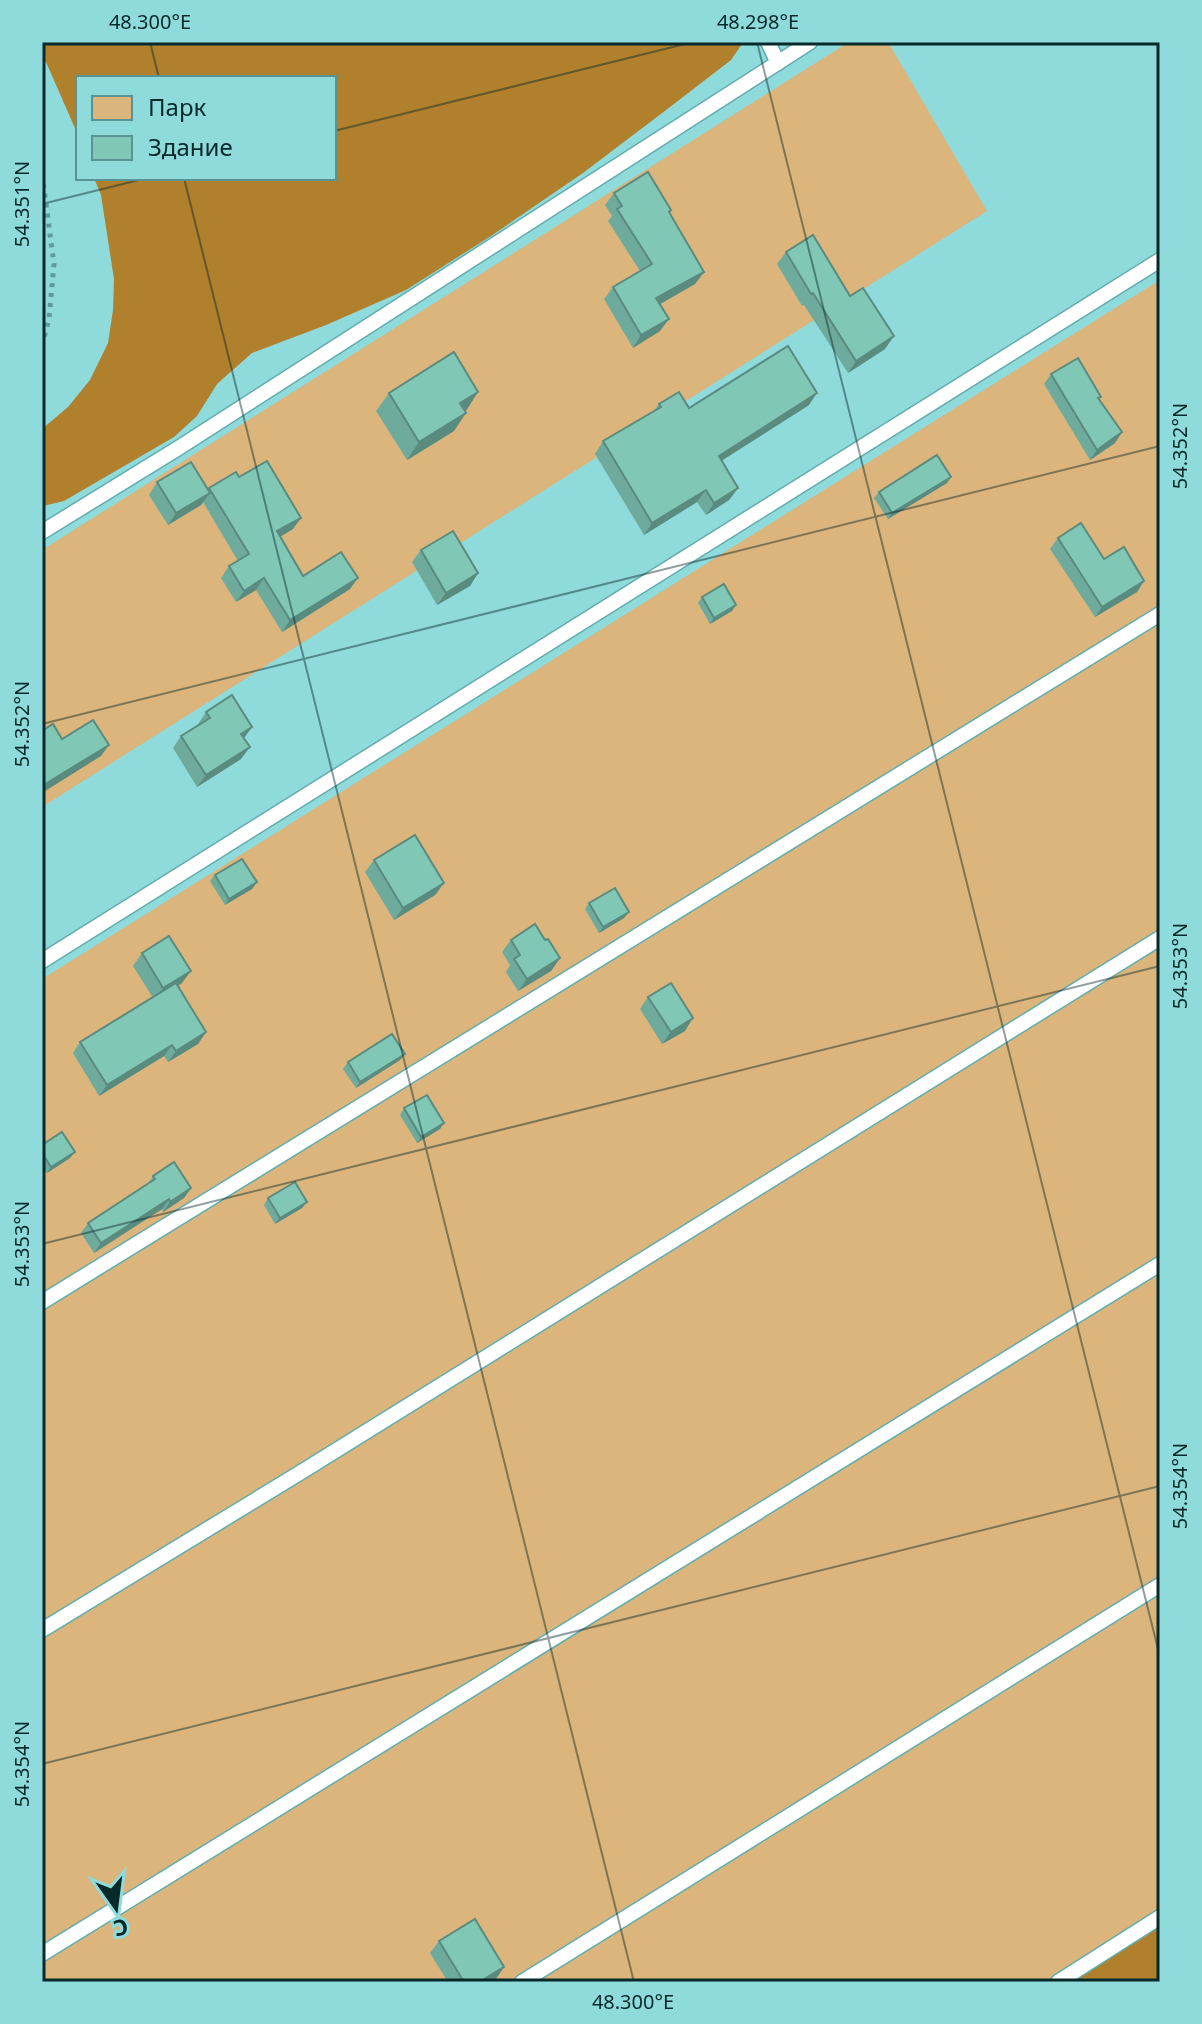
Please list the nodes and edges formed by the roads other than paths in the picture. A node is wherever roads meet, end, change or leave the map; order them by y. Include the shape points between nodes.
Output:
1 (768, 42) edge
2 (810, 42) edge
3 (778, 63) junction
4 (1160, 260) edge
5 (42, 532) edge
6 (1160, 614) edge
7 (1160, 938) edge
8 (42, 961) edge
9 (1160, 1264) edge
10 (42, 1302) edge
11 (1160, 1585) edge
12 (42, 1630) edge
13 (1160, 1917) edge
14 (42, 1954) edge
15 (522, 1982) edge
16 (1058, 1982) edge

1 - 3 lane
2 - 3 lane
3 - 5 lane
4 - 8 lane
6 - 10 lane
7 - 12 lane
9 - 14 lane
11 - 15 lane
13 - 16 lane

